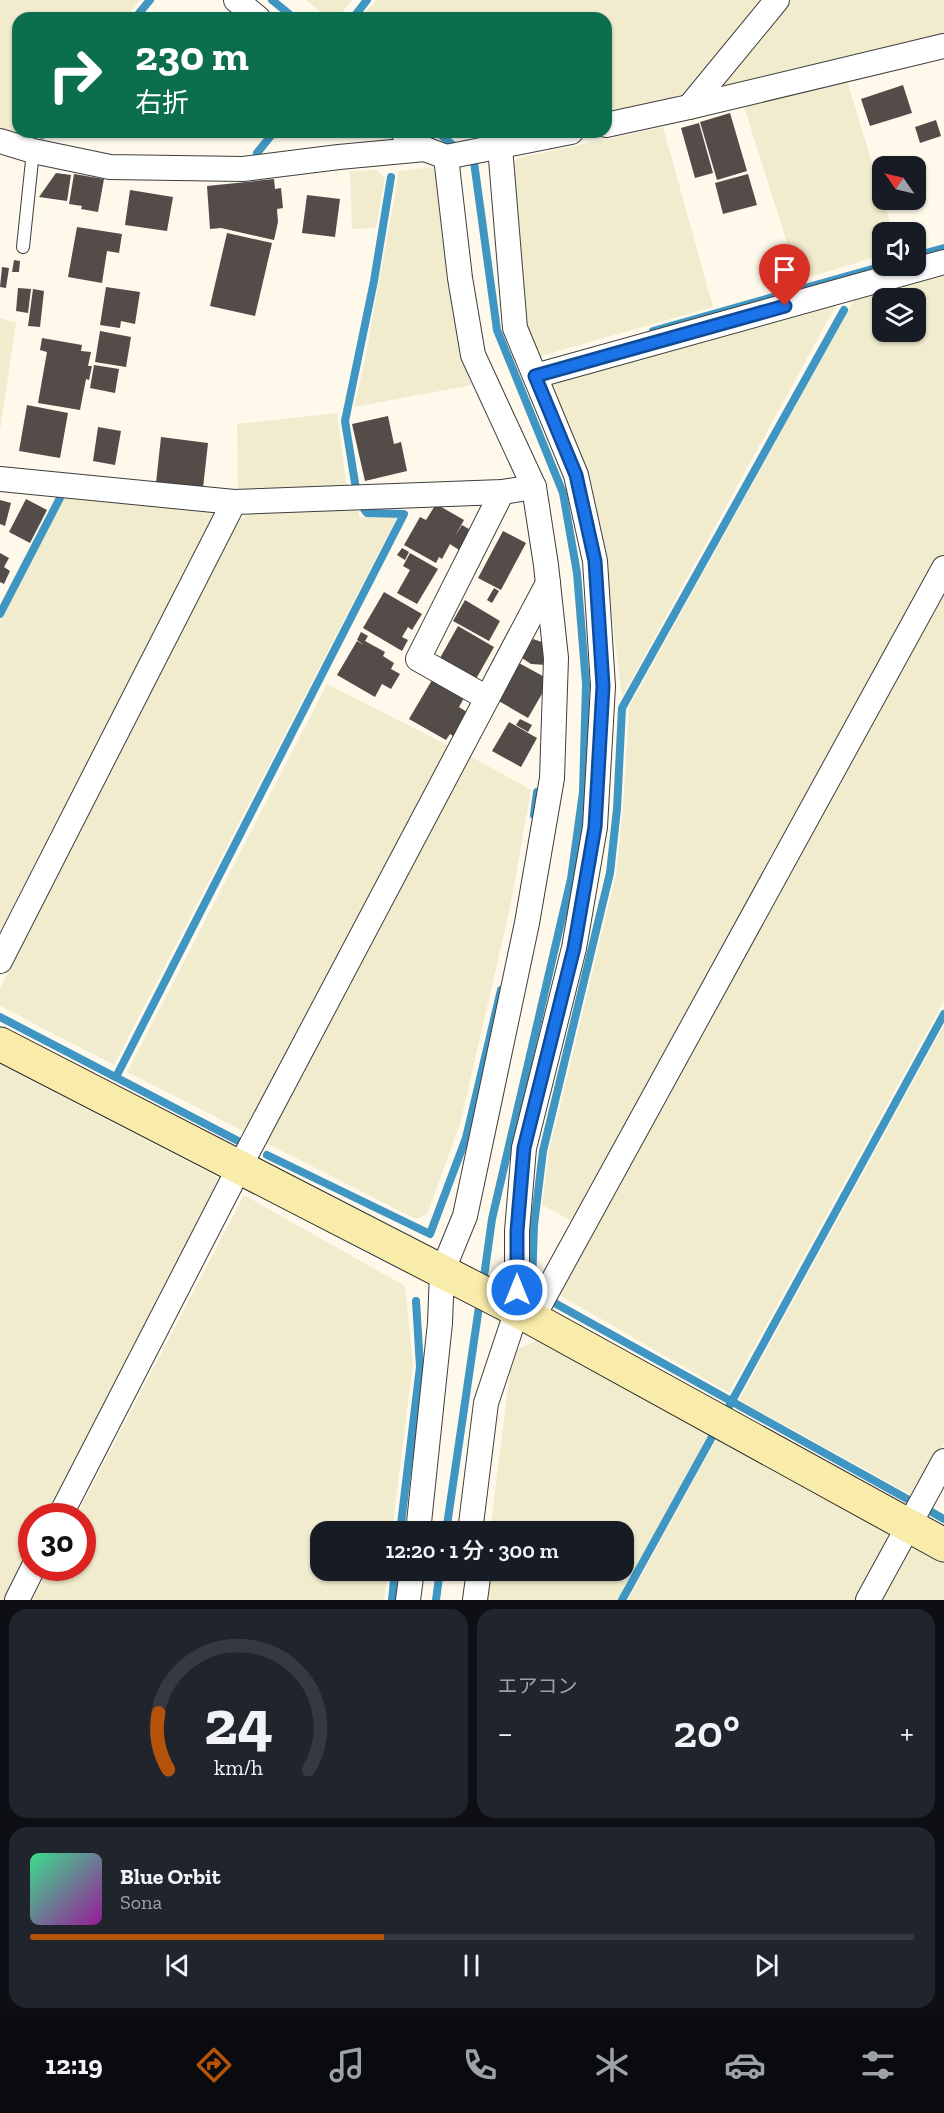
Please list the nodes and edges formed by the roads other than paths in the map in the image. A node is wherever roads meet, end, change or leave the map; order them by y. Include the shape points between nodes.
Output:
1 (236, 0) edge
2 (777, 0) edge
3 (251, 12) edge
4 (944, 46) edge
5 (689, 107) junction
6 (612, 124) edge
7 (411, 138) edge
8 (541, 138) edge
9 (0, 141) edge
10 (492, 148) junction
11 (33, 151) junction
12 (435, 153) junction
13 (23, 247) dead end
14 (944, 262) edge
15 (535, 376) junction
16 (0, 479) edge
17 (534, 487) junction
18 (502, 492) junction
19 (234, 502) junction
20 (944, 568) edge
21 (548, 583) junction
22 (487, 698) junction
23 (0, 961) edge
24 (0, 1044) edge
25 (239, 1168) junction
26 (445, 1274) junction
27 (519, 1312) junction
28 (502, 1355) junction
29 (944, 1461) edge
30 (67, 1503) edge
31 (419, 1521) edge
32 (471, 1521) edge
33 (487, 1521) edge
34 (909, 1526) junction
35 (944, 1545) edge
36 (26, 1581) edge
37 (411, 1581) edge
38 (464, 1581) edge
39 (478, 1581) edge
40 (17, 1600) edge
41 (408, 1600) edge
42 (462, 1600) edge
43 (475, 1600) edge
44 (868, 1600) edge

1 - 3 street
2 - 5 street
4 - 5 street
5 - 6 street
7 - 12 street
8 - 10 street
9 - 11 street
10 - 12 street
10 - 15 street via 515,328
11 - 12 street via 110,167 243,169 339,157
11 - 13 lane
12 - 17 street via 472,355
14 - 15 street
15 - 27 street via 576,475 595,561 603,686 595,827 574,948 524,1148 517,1231
16 - 19 street
17 - 18 street
17 - 21 street
18 - 19 street
18 - 22 street via 418,659
19 - 23 street
20 - 27 street
21 - 22 street
21 - 26 street via 556,658 552,778 527,923 465,1216
22 - 25 street
24 - 25 street
25 - 26 street
25 - 30 street
26 - 27 street
26 - 31 street
27 - 28 street
27 - 34 street
28 - 32 street via 486,1403
28 - 33 street via 502,1409
29 - 34 street
34 - 35 street
34 - 44 street
36 - 40 street
37 - 41 street
38 - 42 street
39 - 43 street

